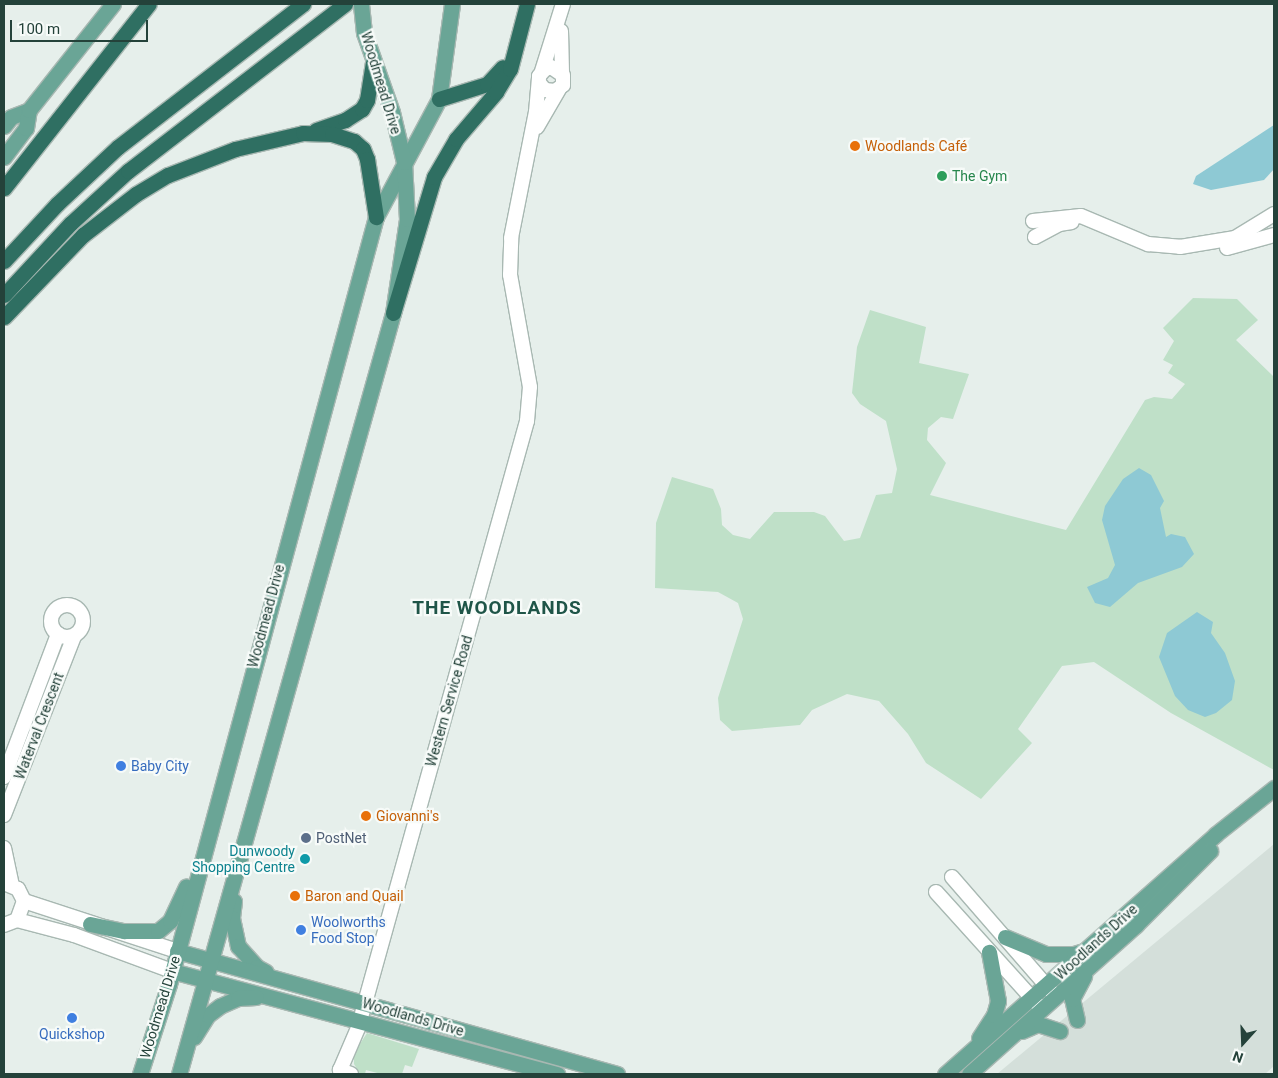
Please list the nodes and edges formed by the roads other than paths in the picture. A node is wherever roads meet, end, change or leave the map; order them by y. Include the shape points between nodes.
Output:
1 (113, 4) edge
2 (150, 4) edge
3 (303, 4) edge
4 (345, 4) edge
5 (361, 4) edge
6 (452, 4) edge
7 (527, 4) edge
8 (563, 4) edge
9 (568, 4) edge
10 (522, 27) junction
11 (373, 63) junction
12 (562, 73) junction
13 (541, 77) junction
14 (559, 89) junction
15 (439, 99) junction
16 (29, 110) junction
17 (6, 119) edge
18 (26, 128) junction
19 (303, 133) junction
20 (531, 139) junction
21 (4, 157) edge
22 (404, 162) junction
23 (4, 188) edge
24 (1274, 214) edge
25 (376, 216) junction
26 (1033, 221) dead end
27 (1274, 235) edge
28 (1035, 237) dead end
29 (4, 261) edge
30 (4, 295) edge
31 (393, 313) junction
32 (4, 317) edge
33 (58, 634) junction
34 (74, 636) junction
35 (4, 777) edge
36 (1274, 788) edge
37 (4, 815) edge
38 (247, 836) junction
39 (206, 840) junction
40 (4, 848) edge
41 (952, 876) dead end
42 (8, 884) edge
43 (936, 892) dead end
44 (24, 901) junction
45 (7, 924) edge
46 (90, 924) junction
47 (1005, 936) junction
48 (177, 951) junction
49 (989, 952) junction
50 (1089, 957) junction
51 (209, 960) junction
52 (172, 970) junction
53 (205, 980) junction
54 (284, 981) junction
55 (1051, 991) junction
56 (273, 997) junction
57 (364, 1004) junction
58 (1037, 1004) junction
59 (360, 1020) junction
60 (1076, 1020) dead end
61 (1060, 1031) dead end
62 (1013, 1036) junction
63 (184, 1052) junction
64 (963, 1059) junction
65 (140, 1074) edge
66 (179, 1074) edge
67 (351, 1074) edge
68 (557, 1074) edge
69 (616, 1074) edge
70 (945, 1074) edge
71 (969, 1074) edge

1 - 16 main road
2 - 23 highway
3 - 29 highway via 118,147 56,204
4 - 30 highway via 128,171 71,223
5 - 11 main road, Woodmead Drive via 364,33
6 - 15 main road, Woodmead Drive
7 - 10 highway
8 - 13 street, Western Service Road
9 - 12 street via 560,38
10 - 15 highway via 506,62 493,79 480,87
10 - 31 highway via 510,69 496,92 456,139 437,171
11 - 19 highway via 367,100 362,109 345,120
11 - 22 main road, Woodmead Drive via 392,112
12 - 13 street via 554,67
12 - 14 street via 564,82
13 - 14 street via 548,91
13 - 20 street, Western Service Road
14 - 20 street, Western Service Road
15 - 22 main road, Woodmead Drive
16 - 17 main road
16 - 18 main road
17 - 18 street
18 - 21 main road
19 - 25 highway via 345,137 364,149
19 - 32 highway via 234,149 168,175 144,189 83,236
20 - 57 street, Western Service Road via 513,222 510,258 510,275 529,376 527,421
22 - 25 main road, Woodmead Drive
22 - 31 main road, Woodmead Drive via 407,219
24 - 26 street via 1235,238 1203,246 1180,247 1148,244 1081,216
25 - 39 main road, Woodmead Drive
27 - 28 street via 1233,247 1172,255 1144,249 1087,222 1059,224
31 - 38 main road, Woodmead Drive
33 - 34 street
33 - 34 street via 52,627 52,618 58,608 68,606 78,610 83,620 80,631
33 - 35 street, Waterval Crescent
34 - 37 street, Waterval Crescent
36 - 50 main road, Woodlands Drive via 1216,834
38 - 51 main road, Woodmead Drive
38 - 54 main road via 232,908 234,933 238,946 257,967
39 - 46 main road via 174,915 163,929 147,933
39 - 48 main road, Woodmead Drive
40 - 42 street
41 - 47 street
42 - 44 street
43 - 49 street
44 - 45 street
44 - 46 street
45 - 52 street via 74,935
46 - 48 street
47 - 50 main road via 1046,954
47 - 55 street
48 - 51 main road, Woodlands Drive
48 - 52 main road, Woodmead Drive
49 - 58 street
49 - 64 main road via 998,984 996,1008 984,1032
50 - 55 main road, Woodlands Drive
50 - 60 main road via 1072,999
51 - 53 main road, Woodmead Drive
51 - 54 main road, Woodlands Drive
52 - 53 main road, Woodlands Drive
52 - 65 main road, Woodmead Drive
53 - 56 main road, Woodlands Drive
53 - 63 main road, Woodmead Drive
54 - 57 main road, Woodlands Drive
55 - 58 main road, Woodlands Drive
56 - 59 main road, Woodlands Drive
56 - 63 main road via 238,998 225,1003 208,1015
57 - 59 street, Western Service Road
57 - 69 main road, Woodlands Drive
58 - 62 main road, Woodlands Drive
58 - 64 main road, Woodlands Drive
59 - 67 street, Western Service Road via 340,1070
59 - 68 main road, Woodlands Drive
61 - 62 main road via 1038,1024
62 - 71 main road, Woodlands Drive
63 - 66 main road, Woodmead Drive
64 - 70 main road, Woodlands Drive

